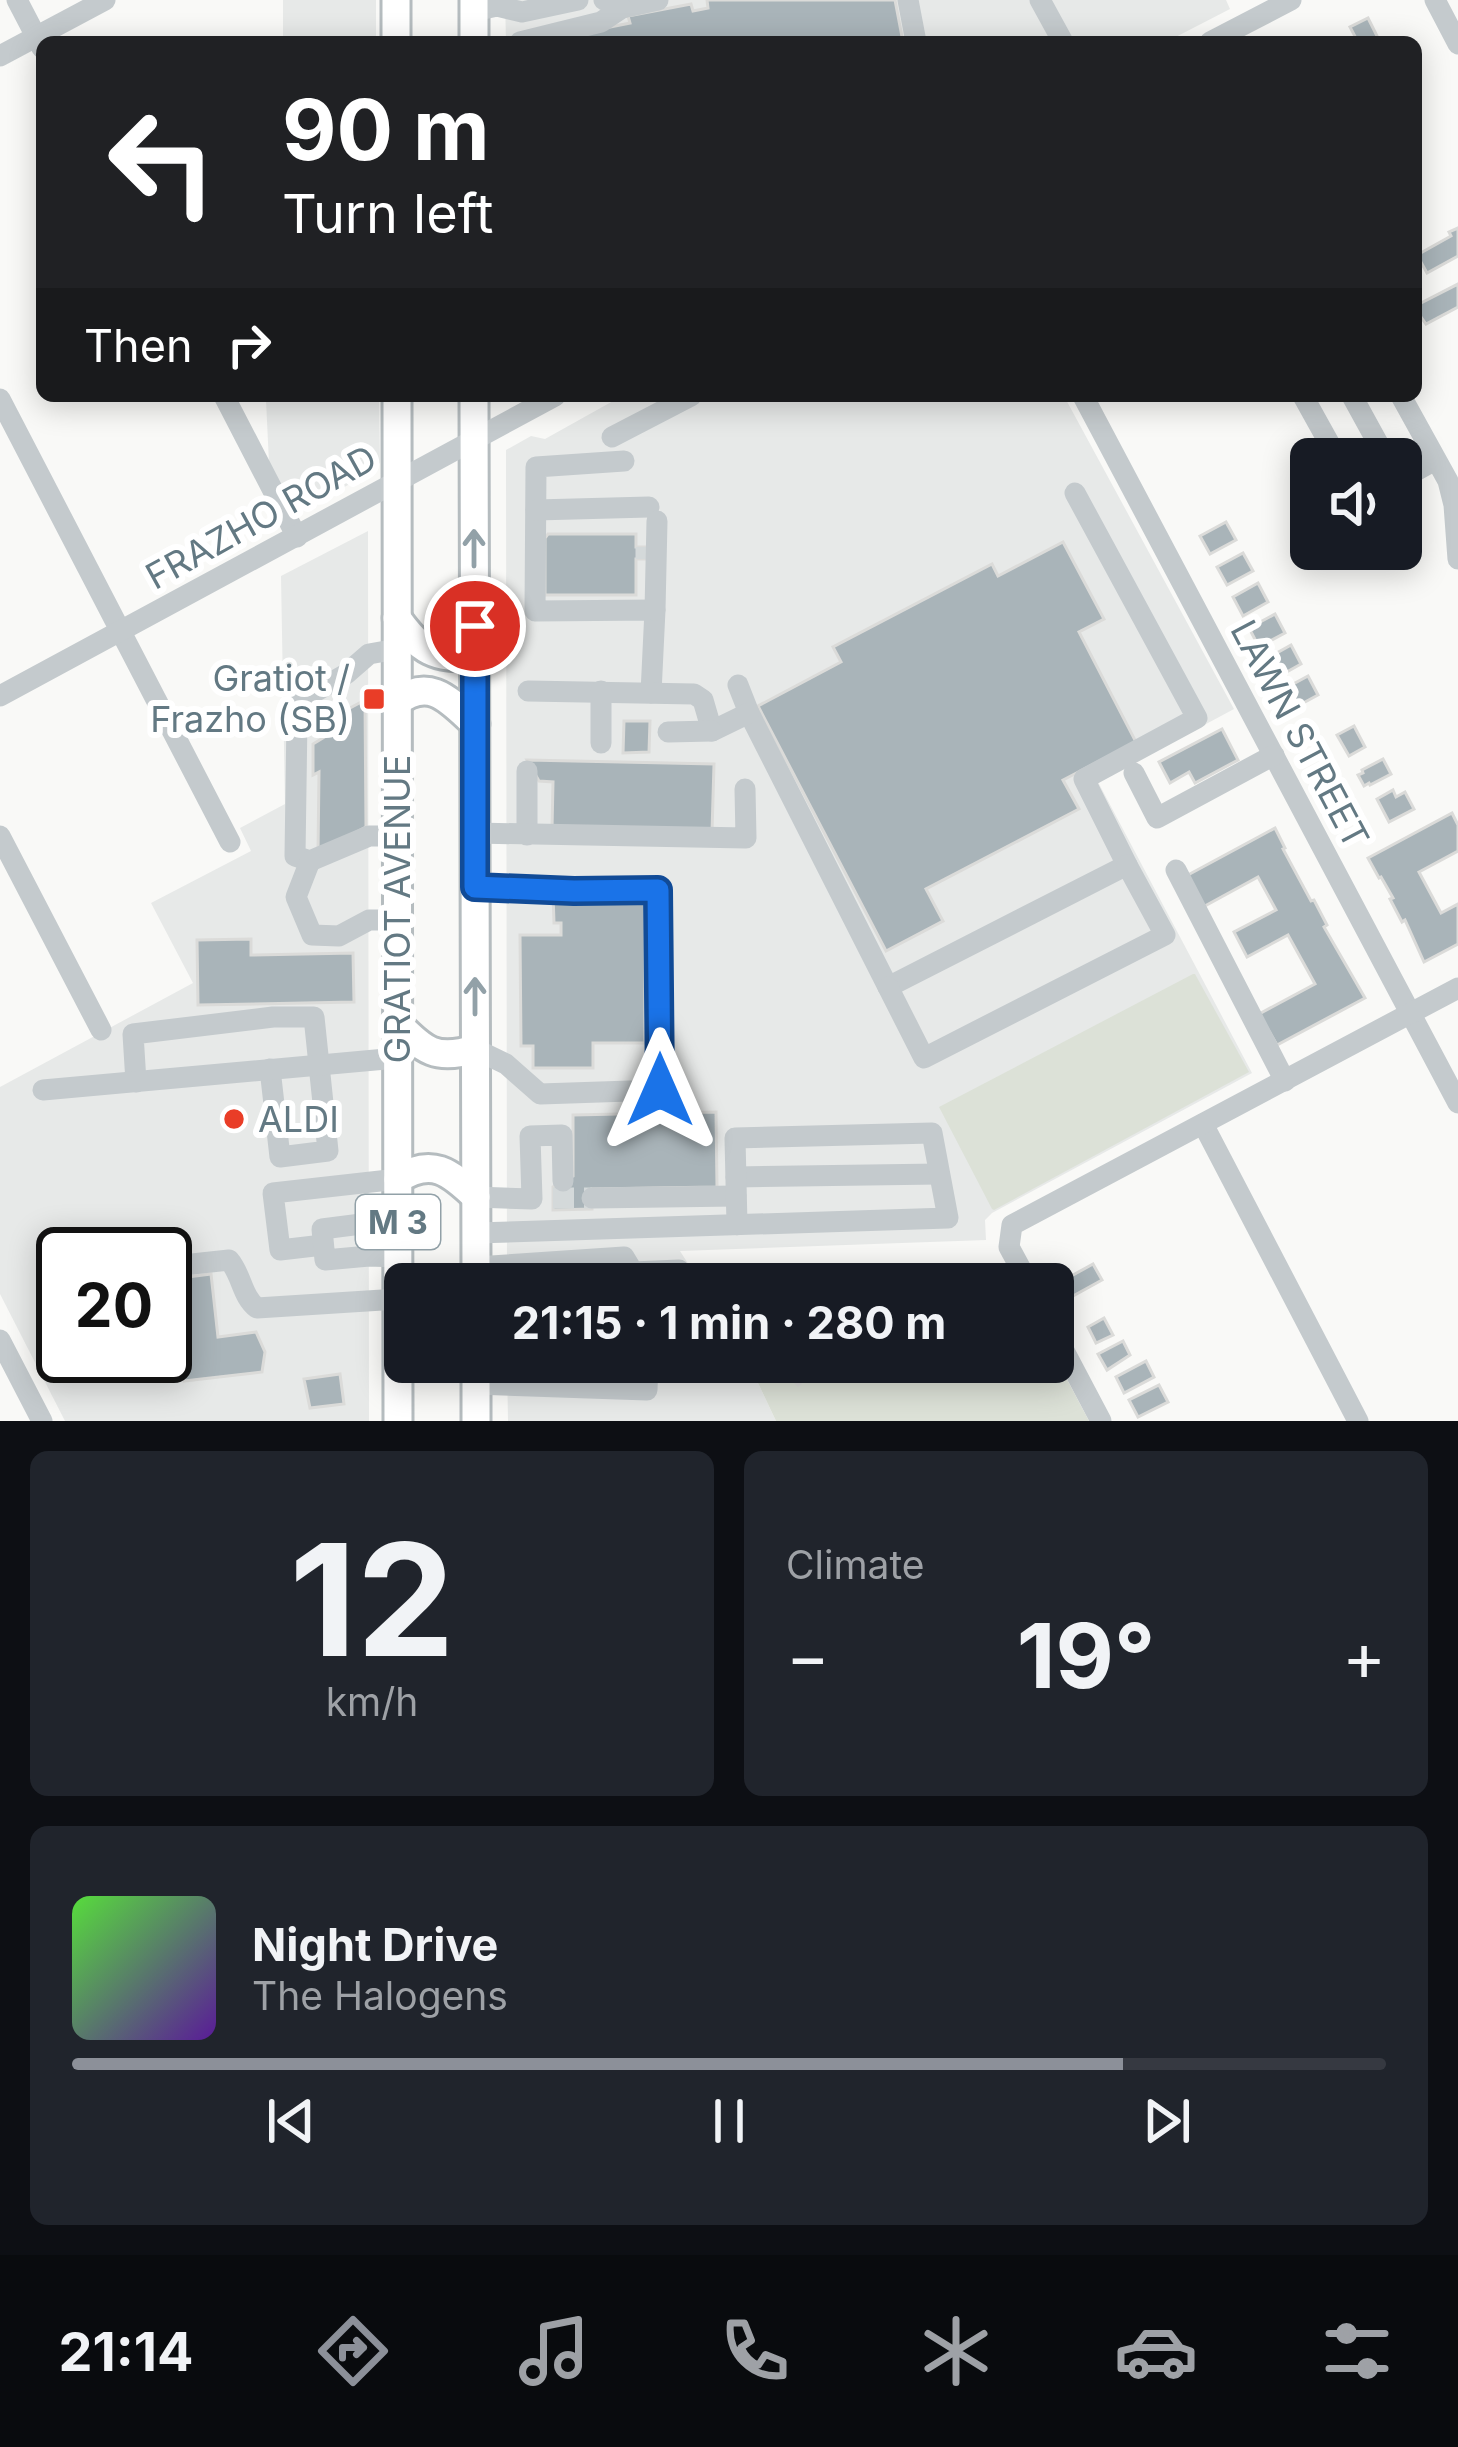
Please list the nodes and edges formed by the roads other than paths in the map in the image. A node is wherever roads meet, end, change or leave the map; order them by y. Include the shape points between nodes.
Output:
1 (17, 0) edge
2 (105, 0) edge
3 (396, 0) edge
4 (578, 0) edge
5 (654, 0) edge
6 (908, 0) edge
7 (1040, 0) edge
8 (1240, 0) edge
9 (1291, 0) edge
10 (1435, 0) edge
11 (613, 4) edge
12 (474, 6) edge
13 (1250, 21) junction
14 (36, 36) edge
15 (48, 36) edge
16 (396, 36) edge
17 (566, 36) edge
18 (915, 36) edge
19 (1060, 36) edge
20 (1223, 36) edge
21 (36, 43) edge
22 (1458, 44) edge
23 (0, 56) edge
24 (0, 399) edge
25 (227, 402) edge
26 (397, 402) edge
27 (474, 402) edge
28 (543, 402) edge
29 (679, 402) edge
30 (1086, 402) edge
31 (1306, 402) edge
32 (1355, 402) edge
33 (1404, 402) edge
34 (612, 437) dead end
35 (474, 438) junction
36 (1326, 438) edge
37 (1375, 438) edge
38 (1436, 460) junction
39 (624, 461) dead end
40 (1422, 468) edge
41 (397, 481) junction
42 (1075, 493) dead end
43 (536, 510) junction
44 (653, 514) junction
45 (297, 537) junction
46 (1458, 559) edge
47 (655, 610) junction
48 (397, 618) junction
49 (121, 631) junction
50 (397, 649) junction
51 (475, 657) junction
52 (738, 685) dead end
53 (601, 691) junction
54 (527, 692) dead end
55 (651, 693) junction
56 (0, 696) edge
57 (397, 702) junction
58 (749, 713) junction
59 (475, 724) junction
60 (712, 731) junction
61 (668, 733) dead end
62 (601, 743) dead end
63 (1274, 755) junction
64 (527, 771) dead end
65 (1134, 773) dead end
66 (745, 789) dead end
67 (475, 833) junction
68 (527, 835) junction
69 (0, 836) edge
70 (397, 836) junction
71 (230, 842) dead end
72 (310, 861) junction
73 (1127, 865) junction
74 (1176, 870) dead end
75 (475, 887) junction
76 (397, 920) junction
77 (888, 987) junction
78 (1458, 988) edge
79 (1412, 1013) junction
80 (397, 1023) junction
81 (101, 1030) dead end
82 (475, 1049) junction
83 (397, 1058) junction
84 (318, 1065) junction
85 (270, 1069) junction
86 (1285, 1081) junction
87 (136, 1082) junction
88 (44, 1090) dead end
89 (1458, 1103) edge
90 (1203, 1124) junction
91 (939, 1174) junction
92 (398, 1179) junction
93 (736, 1186) junction
94 (549, 1193) tunnel mouth
95 (476, 1197) junction
96 (592, 1198) tunnel mouth
97 (398, 1225) junction
98 (737, 1225) junction
99 (476, 1233) junction
100 (323, 1245) junction
101 (398, 1257) junction
102 (398, 1263) edge
103 (476, 1263) edge
104 (577, 1263) edge
105 (627, 1263) edge
106 (1018, 1263) edge
107 (192, 1264) edge
108 (384, 1299) edge
109 (0, 1340) edge
110 (1074, 1370) edge
111 (398, 1383) edge
112 (476, 1383) edge
113 (514, 1383) edge
114 (647, 1383) edge
115 (612, 1384) joint
116 (522, 1385) joint
117 (35, 1419) edge
118 (398, 1421) edge
119 (476, 1421) edge
120 (1101, 1421) edge
121 (1358, 1421) edge

1 - 14 street
2 - 15 street
3 - 16 main road
4 - 12 street via 522,12
5 - 11 street
6 - 18 street
7 - 19 street
8 - 13 street
9 - 13 street
10 - 22 street
11 - 17 street via 601,22
13 - 20 street
21 - 23 street
24 - 49 street
25 - 45 street
26 - 41 main road, GRATIOT AVENUE / M 3
27 - 35 main road, M 3
28 - 35 street, FRAZHO ROAD
29 - 34 street
30 - 63 street, LAWN STREET
31 - 36 street
32 - 37 street
33 - 38 street
35 - 41 street, FRAZHO ROAD
51 -> 35 main road, M 3
38 - 40 street
38 - 46 street via 1454,505
39 - 43 street via 536,466
41 - 45 street, FRAZHO ROAD
41 - 48 main road, GRATIOT AVENUE / M 3
42 - 73 street via 1197,718 1084,779
43 - 44 street
43 - 47 street via 535,611
44 - 47 street
44 - 47 street via 646,592
45 - 49 street, FRAZHO ROAD
47 - 55 street
48 - 50 main road, GRATIOT AVENUE / M 3
48 - 51 main road via 429,652
49 - 56 street, FRAZHO ROAD
49 - 71 street
50 - 57 main road, GRATIOT AVENUE / M 3
50 - 72 street via 369,654 301,700 296,856
51 - 59 main road, M 3
52 - 58 street
53 - 54 street
53 - 55 street
53 - 62 street
55 - 60 street via 704,700
57 - 59 main road via 432,691
57 - 70 main road, GRATIOT AVENUE / M 3
58 - 60 street
58 - 77 street
59 - 67 main road, M 3
60 - 61 street
63 - 65 street via 1157,818
63 - 79 street, LAWN STREET
64 - 68 street
66 - 68 street via 746,838
67 - 68 street
67 - 75 main road, M 3
69 - 81 street
70 - 72 street via 369,836
70 - 76 main road, GRATIOT AVENUE / M 3
72 - 76 street via 296,897 312,934 339,936 369,920
73 - 77 street
73 - 77 street via 1166,935 924,1058
74 - 86 street
82 -> 75 main road, M 3
75 - 82 street via 658,890 660,1090 540,1094
76 - 80 main road, GRATIOT AVENUE / M 3
78 - 79 street
79 - 86 street
79 - 89 street, LAWN STREET
80 - 82 main road via 441,1056
80 - 83 main road, GRATIOT AVENUE / M 3
82 - 95 main road, M 3
83 - 84 street
83 - 92 main road, GRATIOT AVENUE / M 3
84 - 85 street
84 - 85 street via 328,1151 280,1157
84 - 87 street via 314,1017 273,1017 133,1034
85 - 87 street
86 - 90 street
87 - 88 street
90 - 106 street via 1012,1225 1009,1247
90 - 121 street
91 - 93 street
91 - 93 street via 932,1133 735,1138
91 - 98 street via 948,1218
92 - 95 main road via 439,1170
92 - 97 main road, GRATIOT AVENUE / M 3
92 - 100 street via 273,1193 280,1250
93 - 96 street
93 - 98 street
94 - 95 street
95 - 99 main road, M 3
97 - 100 street via 322,1229
97 - 101 main road, GRATIOT AVENUE / M 3
98 - 99 street
99 - 103 main road, M 3
100 - 101 street via 325,1260
101 - 102 main road, GRATIOT AVENUE / M 3
104 - 105 street
107 - 108 street via 229,1260 257,1308
109 - 117 street
110 - 120 street
111 - 118 main road, GRATIOT AVENUE / M 3
112 - 119 main road
113 - 116 street
114 - 115 street via 647,1390
115 - 116 street

